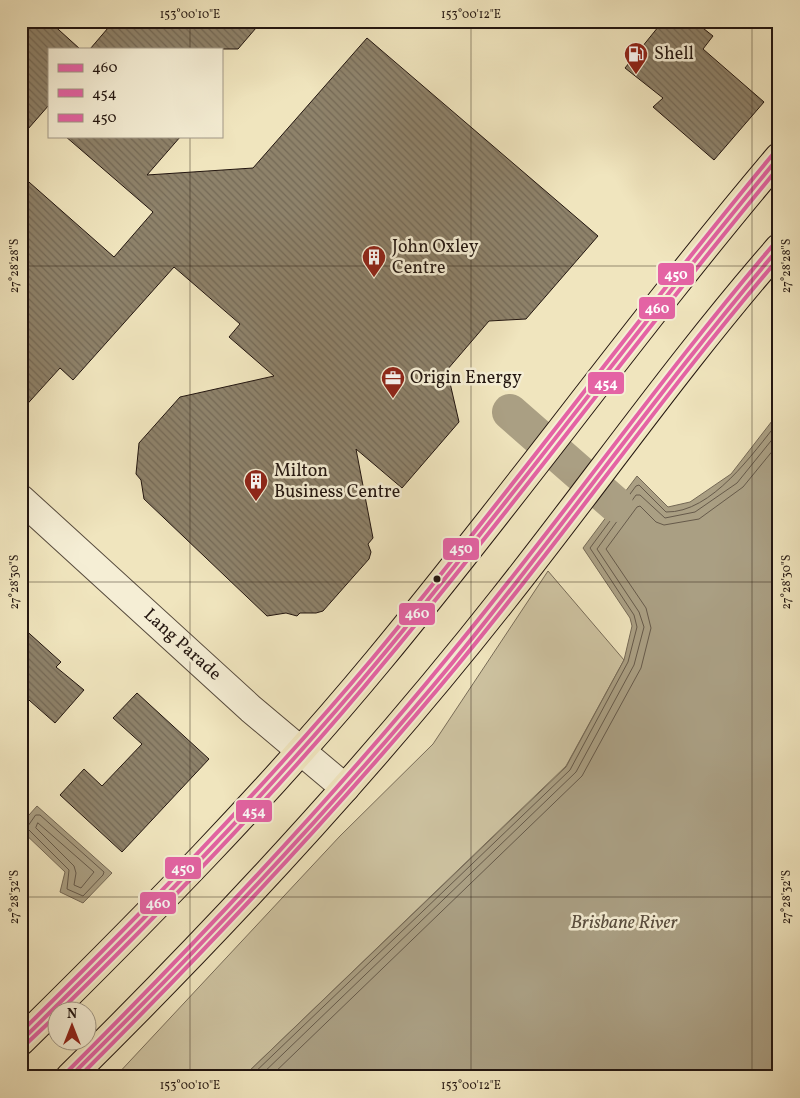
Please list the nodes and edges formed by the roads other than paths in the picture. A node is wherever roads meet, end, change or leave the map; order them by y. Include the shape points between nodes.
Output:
1 (779, 157) edge
2 (779, 248) edge
3 (21, 499) edge
4 (302, 751) junction
5 (344, 788) junction
6 (21, 1041) edge
7 (70, 1077) edge

1 - 4 highway via 699,251 524,479
2 - 5 highway via 434,684
3 - 4 street, Lang Parade
4 - 5 street, Lang Parade
4 - 6 highway
5 - 7 highway via 298,842

